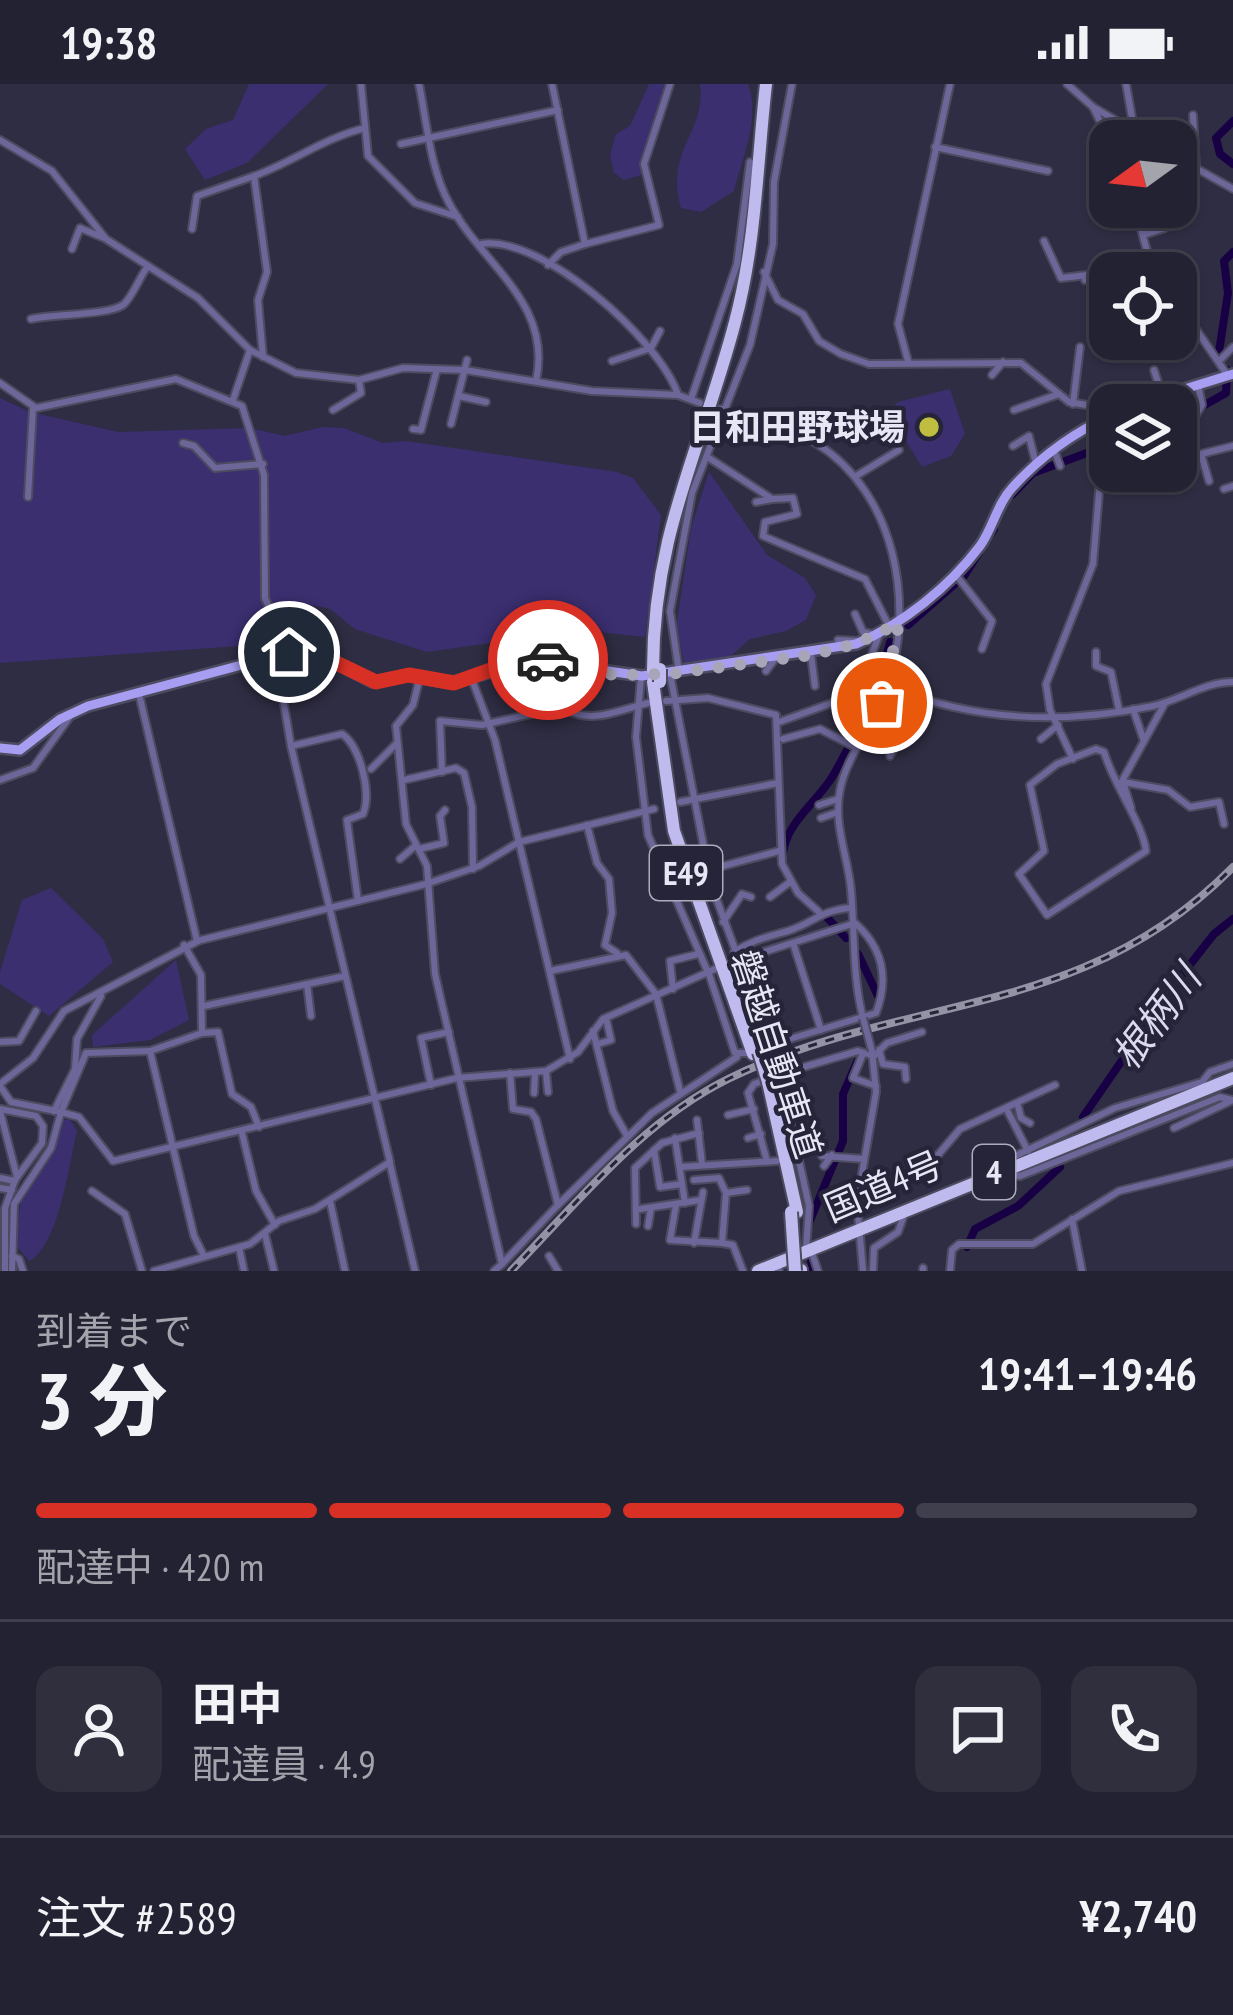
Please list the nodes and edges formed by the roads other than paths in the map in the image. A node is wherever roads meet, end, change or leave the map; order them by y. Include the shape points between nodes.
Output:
1 (361, 84) edge
2 (419, 84) edge
3 (552, 84) edge
4 (670, 84) edge
5 (770, 84) edge
6 (792, 84) edge
7 (950, 84) edge
8 (1067, 84) edge
9 (1126, 84) edge
10 (1093, 106) junction
11 (558, 110) junction
12 (1193, 115) dead end
13 (1100, 120) edge
14 (1117, 120) edge
15 (1132, 120) edge
16 (1193, 120) edge
17 (365, 128) junction
18 (430, 138) junction
19 (0, 140) edge
20 (401, 144) dead end
21 (935, 147) junction
22 (750, 163) dead end
23 (1197, 170) edge
24 (1048, 171) dead end
25 (254, 176) junction
26 (1233, 189) edge
27 (458, 217) junction
28 (1141, 228) edge
29 (1166, 228) dead end
30 (192, 229) dead end
31 (764, 232) dead end
32 (774, 234) junction
33 (1143, 235) junction
34 (104, 238) junction
35 (1044, 242) dead end
36 (481, 244) junction
37 (585, 244) junction
38 (72, 250) dead end
39 (1147, 252) edge
40 (548, 265) junction
41 (148, 266) junction
42 (764, 272) junction
43 (1089, 275) edge
44 (1089, 279) edge
45 (1085, 280) dead end
46 (31, 319) dead end
47 (1197, 330) edge
48 (660, 331) dead end
49 (650, 347) junction
50 (1081, 347) dead end
51 (1233, 347) edge
52 (250, 350) junction
53 (263, 358) junction
54 (467, 360) dead end
55 (612, 361) dead end
56 (908, 361) junction
57 (1219, 361) junction
58 (1003, 362) junction
59 (437, 369) junction
60 (465, 370) junction
61 (1154, 370) dead end
62 (992, 375) dead end
63 (1231, 375) edge
64 (359, 380) junction
65 (536, 381) junction
66 (0, 383) edge
67 (1158, 384) edge
68 (1198, 385) joint
69 (1059, 394) junction
70 (678, 395) junction
71 (459, 396) junction
72 (233, 400) junction
73 (486, 402) dead end
74 (1073, 404) junction
75 (1089, 407) edge
76 (33, 408) junction
77 (333, 410) dead end
78 (1013, 410) dead end
79 (723, 411) junction
80 (1197, 413) edge
81 (452, 424) dead end
82 (1089, 427) edge
83 (413, 429) dead end
84 (183, 443) dead end
85 (1013, 446) dead end
86 (1233, 446) edge
87 (899, 450) dead end
88 (1054, 450) junction
89 (707, 457) junction
90 (262, 464) junction
91 (1036, 464) junction
92 (1060, 466) dead end
93 (855, 477) junction
94 (1209, 481) dead end
95 (1098, 492) edge
96 (28, 497) dead end
97 (772, 499) junction
98 (756, 502) dead end
99 (954, 573) junction
100 (845, 625) dead end
101 (895, 626) junction
102 (877, 635) junction
103 (838, 640) dead end
104 (860, 643) junction
105 (982, 649) dead end
106 (289, 652) junction
107 (1096, 652) dead end
108 (872, 654) dead end
109 (811, 655) junction
110 (276, 658) junction
111 (776, 659) junction
112 (766, 671) dead end
113 (660, 675) junction
114 (471, 676) junction
115 (420, 677) junction
116 (1233, 682) edge
117 (815, 686) dead end
118 (853, 686) dead end
119 (888, 687) junction
120 (139, 694) junction
121 (917, 700) junction
122 (666, 701) dead end
123 (677, 702) junction
124 (649, 703) dead end
125 (1165, 703) junction
126 (639, 705) junction
127 (1133, 709) junction
128 (1119, 710) junction
129 (68, 714) junction
130 (1056, 721) junction
131 (779, 722) junction
132 (489, 724) junction
133 (783, 739) dead end
134 (1042, 739) dead end
135 (1144, 741) junction
136 (397, 743) junction
137 (291, 746) junction
138 (0, 748) edge
139 (857, 748) junction
140 (890, 757) dead end
141 (1073, 759) junction
142 (371, 769) dead end
143 (442, 772) junction
144 (0, 780) edge
145 (404, 780) junction
146 (778, 783) junction
147 (1121, 783) junction
148 (838, 799) junction
149 (693, 800) junction
150 (680, 802) dead end
151 (819, 805) dead end
152 (445, 810) dead end
153 (650, 810) junction
154 (838, 812) junction
155 (1132, 817) junction
156 (821, 818) dead end
157 (1224, 824) dead end
158 (587, 825) junction
159 (519, 842) junction
160 (417, 848) junction
161 (779, 851) junction
162 (400, 860) dead end
163 (473, 869) junction
164 (708, 870) junction
165 (790, 882) junction
166 (426, 884) junction
167 (751, 897) dead end
168 (770, 898) dead end
169 (358, 902) junction
170 (852, 908) junction
171 (330, 910) junction
172 (819, 913) junction
173 (792, 917) dead end
174 (778, 920) dead end
175 (723, 922) junction
176 (844, 927) junction
177 (795, 929) junction
178 (782, 932) junction
179 (198, 941) junction
180 (793, 943) junction
181 (184, 945) junction
182 (620, 954) junction
183 (698, 954) junction
184 (733, 958) junction
185 (550, 971) junction
186 (710, 971) junction
187 (345, 976) junction
188 (307, 984) junction
189 (673, 989) junction
190 (101, 996) junction
191 (657, 997) junction
192 (204, 1006) junction
193 (36, 1011) dead end
194 (311, 1016) dead end
195 (863, 1016) junction
196 (606, 1018) junction
197 (593, 1030) junction
198 (820, 1030) junction
199 (449, 1032) junction
200 (922, 1032) dead end
201 (202, 1034) junction
202 (0, 1042) edge
203 (598, 1044) junction
204 (150, 1051) junction
205 (758, 1051) junction
206 (872, 1053) junction
207 (737, 1057) junction
208 (570, 1059) junction
209 (1233, 1064) edge
210 (546, 1071) junction
211 (510, 1073) junction
212 (535, 1074) junction
213 (457, 1078) junction
214 (1207, 1078) junction
215 (906, 1079) dead end
216 (770, 1080) junction
217 (0, 1085) edge
218 (431, 1085) junction
219 (1054, 1085) dead end
220 (876, 1086) junction
221 (1232, 1090) edge
222 (680, 1091) junction
223 (548, 1092) dead end
224 (534, 1094) dead end
225 (374, 1100) junction
226 (1018, 1106) junction
227 (754, 1109) junction
228 (0, 1110) edge
229 (57, 1111) junction
230 (1007, 1111) junction
231 (728, 1115) dead end
232 (697, 1120) dead end
233 (1030, 1123) dead end
234 (259, 1127) junction
235 (1174, 1128) dead end
236 (242, 1133) junction
237 (699, 1133) junction
238 (761, 1134) junction
239 (626, 1135) junction
240 (675, 1138) junction
241 (748, 1138) dead end
242 (173, 1147) junction
243 (654, 1150) junction
244 (1028, 1151) junction
245 (864, 1159) junction
246 (389, 1162) junction
247 (1233, 1163) edge
248 (703, 1165) junction
249 (824, 1166) dead end
250 (680, 1167) junction
251 (926, 1169) dead end
252 (1006, 1171) junction
253 (0, 1179) edge
254 (694, 1180) dead end
255 (15, 1183) junction
256 (682, 1184) junction
257 (747, 1190) dead end
258 (92, 1191) dead end
259 (726, 1193) junction
260 (329, 1201) junction
261 (680, 1204) junction
262 (557, 1205) junction
263 (651, 1208) junction
264 (639, 1209) junction
265 (903, 1218) junction
266 (1072, 1219) junction
267 (636, 1224) dead end
268 (275, 1225) junction
269 (648, 1226) dead end
270 (860, 1232) junction
271 (266, 1234) junction
272 (694, 1243) junction
273 (722, 1243) junction
274 (239, 1247) junction
275 (810, 1253) junction
276 (11, 1256) junction
277 (204, 1256) junction
278 (549, 1256) dead end
279 (502, 1264) junction
280 (9, 1271) edge
281 (22, 1271) edge
282 (142, 1271) edge
283 (154, 1271) edge
284 (244, 1271) edge
285 (274, 1271) edge
286 (345, 1271) edge
287 (415, 1271) edge
288 (494, 1271) edge
289 (558, 1271) edge
290 (743, 1271) edge
291 (758, 1271) edge
292 (778, 1271) edge
293 (799, 1271) edge
294 (818, 1271) edge
295 (863, 1271) edge
296 (873, 1271) edge
297 (950, 1271) edge
298 (1082, 1271) edge

1 - 17 street
2 - 18 street
3 - 11 street
4 - 37 street via 644,168 658,225
5 - 113 highway, 磐越自動車道 / E49 via 746,280 672,516 658,595
6 - 32 street via 774,182
7 - 21 street
8 - 10 street
9 - 15 street
10 - 13 street
10 - 14 street
11 - 18 street
11 - 37 street
12 - 16 street
17 - 25 street
17 - 27 street via 366,152 397,190
18 - 20 street
18 - 27 street
19 - 34 street via 47,166
21 - 24 street
21 - 56 street via 898,324
22 - 70 street via 746,231 696,401
23 - 26 street
25 - 30 street via 197,196
25 - 53 street via 267,272 258,300
27 - 36 street
28 - 33 street
29 - 33 street
31 - 32 street
32 - 42 street
33 - 39 street
34 - 38 street via 80,228
34 - 41 street
35 - 43 street via 1060,278
36 - 40 street
36 - 65 street via 536,326
37 - 40 street
40 - 49 street via 629,321
41 - 46 street via 126,303 106,313
41 - 52 street via 198,298
42 - 56 street via 778,300 803,314 823,344 869,364
42 - 79 street via 744,370
44 - 45 street
47 - 57 street
48 - 49 street
49 - 55 street
49 - 70 street
50 - 74 street
51 - 57 street
52 - 53 street
52 - 72 street
53 - 64 street via 303,375
54 - 60 street
56 - 58 street
57 - 63 street
58 - 62 street
58 - 69 street via 1028,366
59 - 60 street
59 - 64 street via 397,368
59 - 83 street via 421,430
60 - 65 street
60 - 71 street
61 - 67 street
63 - 68 main road
64 - 77 street via 357,397
65 - 70 street
66 - 76 street
68 - 80 street
69 - 74 street
69 - 78 street
71 - 73 street
71 - 81 street
72 - 76 street via 176,380
72 - 90 street via 247,413
74 - 75 street
76 - 96 street
79 - 89 street
79 - 93 street via 807,438
82 - 88 main road
84 - 90 street via 215,469
85 - 91 street via 1029,436
86 - 94 street via 1201,454
87 - 93 street
88 - 91 main road
88 - 92 street
89 - 97 street
89 - 113 street via 692,493
90 - 106 street via 264,592
91 - 99 main road via 1008,491 984,540
93 - 101 street via 891,548 900,590
95 - 130 street via 1093,564 1046,684
97 - 98 street
97 - 101 street via 790,497 797,512 764,523 763,536 865,579
99 - 101 main road
99 - 105 street via 992,621
100 - 102 street via 856,617 863,632
101 - 102 main road
101 - 119 street
102 - 104 main road
102 - 108 street
103 - 104 street
104 - 109 main road
106 - 110 main road
106 - 115 main road via 324,657 368,681
107 - 128 street via 1096,666 1112,672
109 - 111 main road
109 - 117 street
110 - 120 main road
110 - 137 street
111 - 112 street
111 - 113 main road
113 - 114 main road via 542,659
113 - 123 street
113 - 126 street
113 - 205 highway, 磐越自動車道 / E49 via 674,831
114 - 115 main road via 451,683
114 - 132 street
115 - 136 street via 413,705 396,726
116 - 125 street
118 - 131 street via 854,695
119 - 121 street
119 - 139 street
120 - 129 main road
120 - 179 street
121 - 130 street
121 - 140 street
122 - 123 street
123 - 131 street via 718,700 775,713
123 - 149 street
124 - 126 street
125 - 127 street
125 - 135 street
126 - 132 street via 577,717 562,707
126 - 153 street via 636,737
127 - 128 street
127 - 135 street
128 - 130 street
129 - 138 main road via 20,750
129 - 144 street via 32,769
130 - 134 street
130 - 141 street
131 - 146 street
132 - 143 street via 438,722
132 - 159 street
133 - 139 street via 820,729
135 - 147 street
136 - 142 street
136 - 145 street
137 - 169 street via 341,734 350,742 369,792 363,814 347,820
137 - 171 street
139 - 148 street
141 - 155 street via 1102,750
141 - 155 street via 1030,788 1044,851 1019,874 1046,914 1146,853
143 - 145 street
143 - 163 street via 464,772
145 - 160 street via 406,824
146 - 149 street
146 - 161 street
147 - 155 street
147 - 157 street via 1168,790 1190,807 1217,802
148 - 151 street
148 - 154 street
149 - 150 street
149 - 164 street
152 - 160 street via 444,843
153 - 158 street
153 - 183 street via 648,836
154 - 156 street
154 - 170 street
158 - 159 street
158 - 182 street via 608,877 605,945
159 - 163 street
159 - 185 street
160 - 162 street
160 - 166 street
161 - 164 street
161 - 165 street
163 - 166 street
164 - 175 street
165 - 168 street
165 - 172 street
166 - 169 street
166 - 199 street
167 - 175 street via 742,895
169 - 171 street
170 - 172 street
170 - 176 street
171 - 179 street
171 - 187 street
172 - 177 street
173 - 177 street
174 - 178 street
175 - 184 street
176 - 180 street
176 - 195 street
176 - 195 street via 861,927 886,978 875,1013
177 - 178 street
178 - 184 street via 757,938
179 - 181 street
180 - 184 street
180 - 198 street
181 - 190 street
181 - 192 street via 199,968
182 - 185 street
182 - 191 street
183 - 186 street
183 - 189 street via 670,961
184 - 205 street
185 - 208 street
186 - 189 street
186 - 207 street
187 - 188 street
187 - 225 street
188 - 192 street
188 - 194 street
189 - 191 street
190 - 217 street via 58,1016 33,1058
190 - 229 street via 77,1040
191 - 196 street
191 - 222 street
192 - 201 street
193 - 202 street via 14,1046
195 - 198 street
195 - 206 street, bridge
196 - 197 street
196 - 203 street via 611,1040
197 - 203 street
197 - 208 street
198 - 205 street
199 - 213 street
199 - 218 street via 421,1038
200 - 206 street
201 - 204 street
201 - 234 street via 218,1032 232,1094 249,1105
203 - 239 street
204 - 229 street via 86,1053
204 - 242 street
205 - 207 street
205 - 216 highway, 磐越自動車道 / E49, bridge
206 - 215 street via 905,1067
206 - 216 street
206 - 220 street
206 - 220 street via 853,1078
207 - 222 street
208 - 210 street
209 - 214 street
210 - 212 street
210 - 223 street
211 - 212 street
211 - 213 street
211 - 262 street via 513,1109 536,1119
212 - 224 street
213 - 218 street
213 - 279 street
214 - 221 street
214 - 244 street via 1107,1112
216 - 227 street via 751,1087
216 - 275 street via 797,1158
216 - 293 highway, 磐越自動車道 / E49, bridge
217 - 229 street via 11,1102
218 - 225 street
219 - 226 street
220 - 245 street
221 - 235 street
221 - 252 highway, 国道4号 / 4
222 - 239 street
225 - 234 street
225 - 246 street
226 - 230 street
226 - 233 street
227 - 231 street
227 - 238 street
228 - 255 street
228 - 255 street via 36,1116 43,1126 42,1143
229 - 242 street via 79,1117 113,1161
229 - 276 street via 51,1148 14,1204
230 - 244 street
230 - 251 street via 960,1129
232 - 237 street
234 - 236 street
236 - 242 street
236 - 268 street via 256,1191
237 - 240 street
237 - 248 street
238 - 241 street
238 - 248 street via 772,1161
239 - 262 street
240 - 243 street
240 - 250 street
242 - 277 street
243 - 256 street via 660,1187
243 - 264 street via 635,1168
244 - 252 street
245 - 249 street via 827,1155
245 - 270 street
246 - 260 street
246 - 287 street
247 - 266 street via 1129,1187
248 - 250 street
250 - 256 street
252 - 265 highway, 国道4号 / 4
252 - 270 highway, 国道4号 / 4
253 - 255 street
254 - 259 street via 719,1178
255 - 280 street via 2,1231
256 - 261 street
257 - 259 street
258 - 282 street via 125,1214
259 - 273 street
260 - 268 street
260 - 286 street
261 - 263 street
261 - 272 street via 670,1240
261 - 272 street via 702,1196
262 - 279 street
263 - 264 street
263 - 269 street
264 - 267 street
265 - 270 highway, 国道4号 / 4
265 - 296 street via 898,1232 874,1247
266 - 297 street via 1028,1245 959,1244
266 - 298 street
268 - 271 street
270 - 275 highway, 国道4号 / 4
270 - 295 street
271 - 274 street
271 - 285 street
272 - 273 street
273 - 290 street via 733,1245
274 - 277 street
274 - 284 street
275 - 291 highway, 国道4号 / 4
275 - 292 highway, 国道4号 / 4
275 - 294 street
276 - 280 street
276 - 281 street
277 - 283 street
278 - 289 street
279 - 288 street

